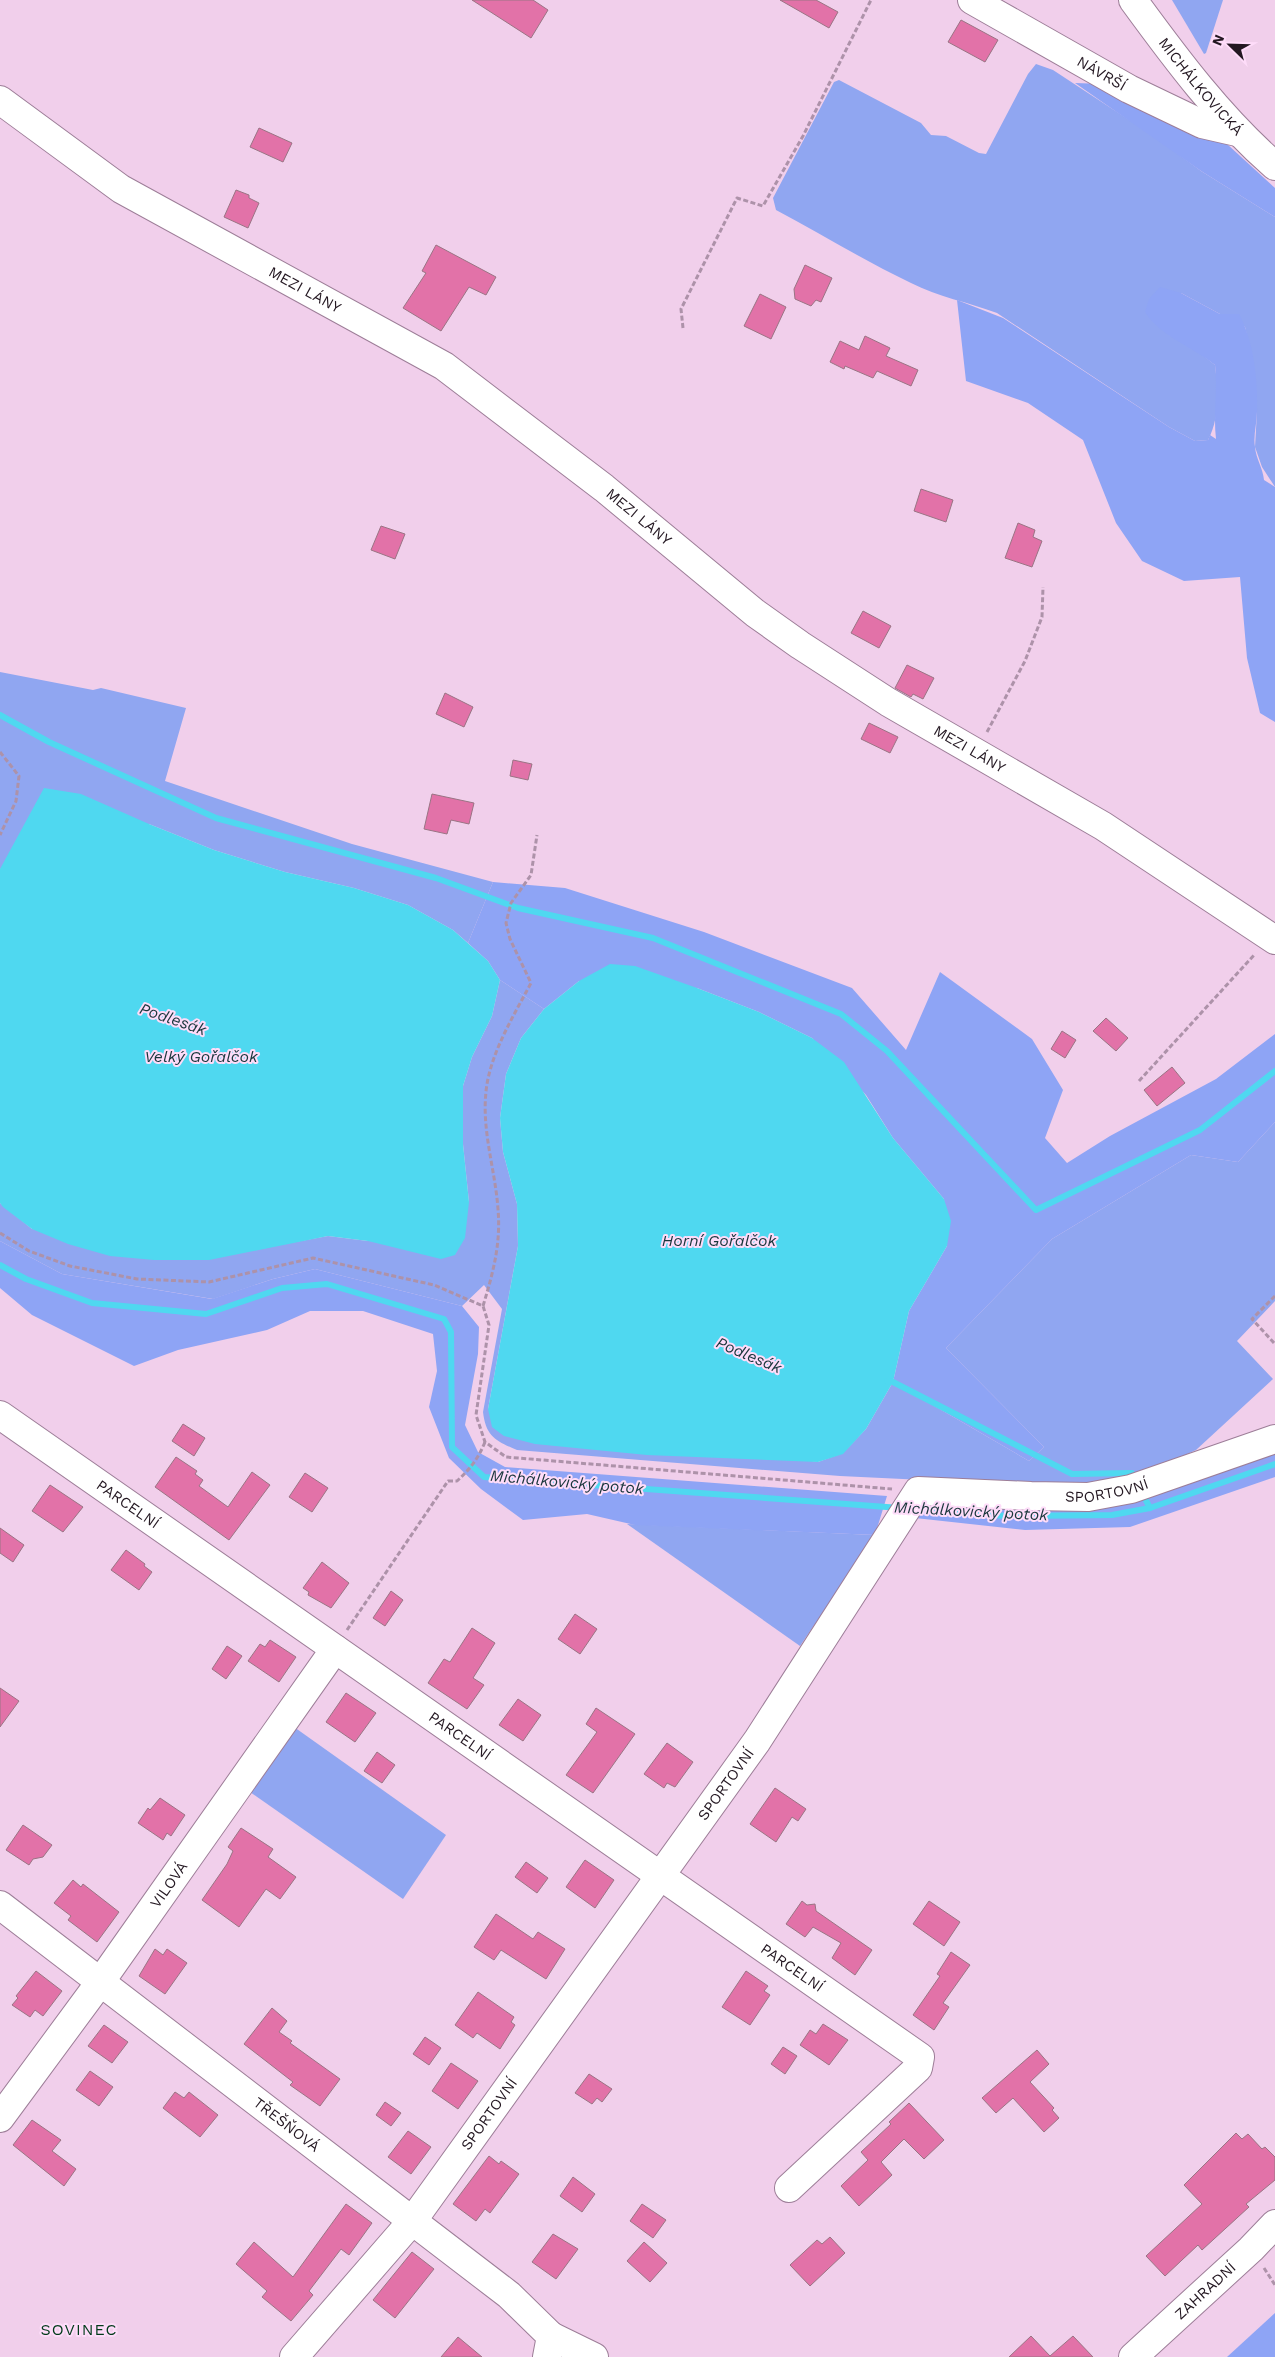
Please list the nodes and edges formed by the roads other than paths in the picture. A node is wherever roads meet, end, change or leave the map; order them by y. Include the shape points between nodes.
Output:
1 (972, 0) edge
2 (1133, 0) edge
3 (0, 100) edge
4 (1238, 132) junction
5 (1275, 166) edge
6 (1273, 938) edge
7 (0, 1415) edge
8 (1275, 1439) edge
9 (335, 1649) junction
10 (659, 1876) junction
11 (0, 1905) edge
12 (101, 1981) junction
13 (0, 2118) edge
14 (788, 2188) dead end
15 (413, 2220) junction
16 (1275, 2224) edge
17 (549, 2347) edge
18 (294, 2357) edge
19 (594, 2357) edge
20 (1133, 2357) edge

1 - 4 street, NÁVRŠÍ via 1129,89 1202,124
2 - 4 street, MICHÁLKOVICKÁ via 1183,68
3 - 6 street, MEZI LÁNY via 121,189 444,366 604,488 755,613 888,702 1103,826
4 - 5 street, MICHÁLKOVICKÁ
7 - 9 street, PARCELNÍ
8 - 10 street, SPORTOVNÍ via 1130,1489 1088,1497 1031,1496 909,1504 757,1741
9 - 10 street, PARCELNÍ
9 - 12 street, VILOVÁ
10 - 14 street, PARCELNÍ via 920,2057 918,2068
10 - 15 street, SPORTOVNÍ
11 - 12 street, TŘEŠŇOVÁ
12 - 13 street, VILOVÁ
12 - 15 street, TŘEŠŇOVÁ
15 - 17 street, TŘEŠŇOVÁ via 509,2295
15 - 18 street, SPORTOVNÍ
16 - 20 street, ZAHRADNÍ
17 - 19 street, TŘEŠŇOVÁ

